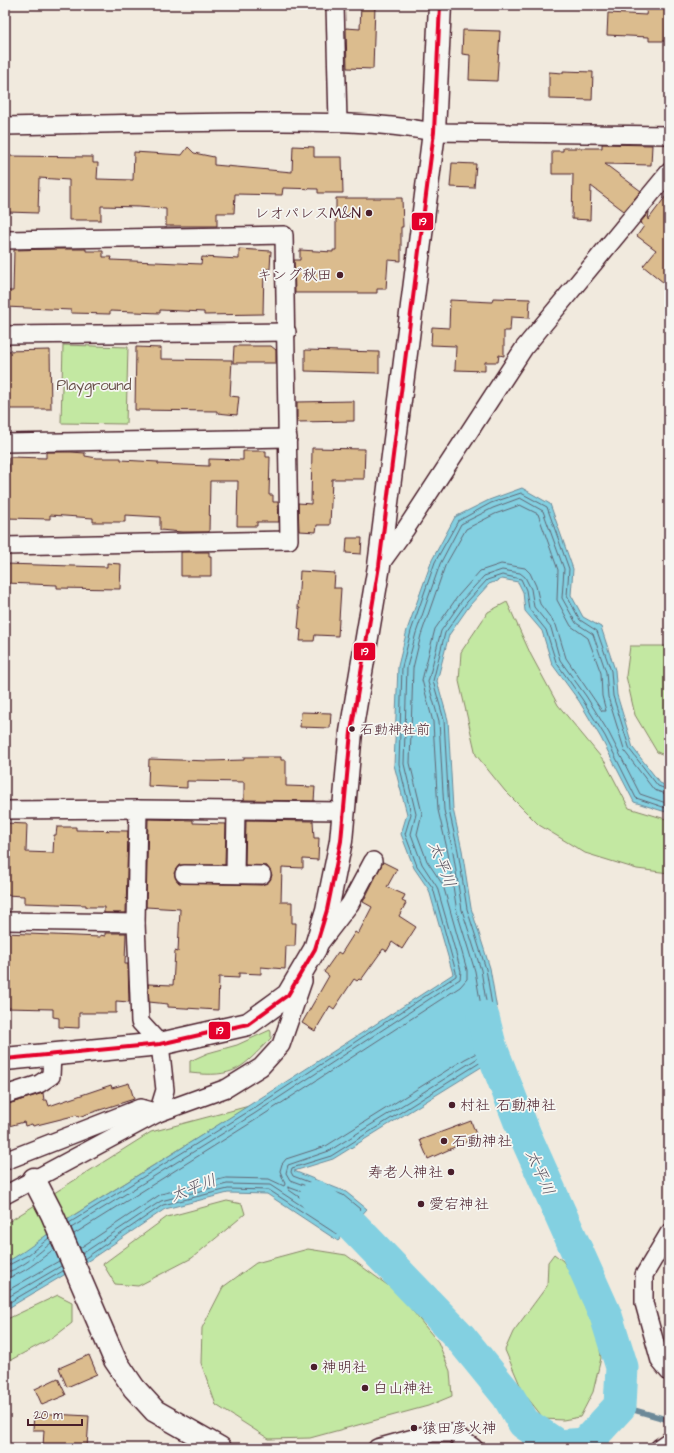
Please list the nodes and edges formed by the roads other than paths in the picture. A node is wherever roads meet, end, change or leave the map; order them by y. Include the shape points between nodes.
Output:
1 (336, 5) edge
2 (440, 5) edge
3 (338, 122) junction
4 (5, 126) edge
5 (434, 132) junction
6 (669, 135) edge
7 (669, 172) edge
8 (5, 240) edge
9 (287, 332) junction
10 (5, 335) edge
11 (288, 438) junction
12 (5, 443) edge
13 (5, 546) edge
14 (379, 566) junction
15 (138, 809) junction
16 (5, 810) edge
17 (236, 810) junction
18 (344, 811) junction
19 (373, 861) dead end
20 (184, 874) dead end
21 (235, 874) junction
22 (262, 875) dead end
23 (350, 904) junction
24 (5, 921) edge
25 (136, 922) junction
26 (315, 949) junction
27 (291, 1017) junction
28 (160, 1044) junction
29 (52, 1054) junction
30 (5, 1059) edge
31 (5, 1094) edge
32 (158, 1113) junction
33 (5, 1161) edge
34 (34, 1179) junction
35 (5, 1195) edge
36 (669, 1233) edge
37 (669, 1372) edge
38 (669, 1440) edge
39 (220, 1448) edge
40 (377, 1448) edge
41 (474, 1448) edge
42 (659, 1448) edge

1 - 3 street
2 - 5 main road
3 - 4 street
3 - 5 street via 407,127
5 - 6 street
5 - 14 main road
7 - 14 street via 524,348
8 - 9 street via 284,235
9 - 10 street
9 - 11 street
11 - 12 street
11 - 13 street via 289,540
14 - 18 main road via 351,732
15 - 16 street
15 - 17 street
15 - 25 street
17 - 18 street
17 - 21 street
18 - 26 main road via 341,841 327,910
19 - 23 street
20 - 21 street
21 - 22 street
23 - 26 street
23 - 27 street
24 - 25 street
25 - 28 street via 140,1022
26 - 27 street
26 - 28 main road via 288,995 248,1024
27 - 32 street via 281,1045 261,1067 227,1088
28 - 29 main road
28 - 32 street via 164,1090
29 - 30 main road
29 - 31 street via 51,1076 39,1084
32 - 33 street via 140,1108
32 - 34 street
34 - 35 street
34 - 39 main road via 52,1214 115,1360 134,1388 155,1410
36 - 37 street via 644,1275 644,1303 660,1361
38 - 42 street
40 - 41 street via 432,1433 453,1433

